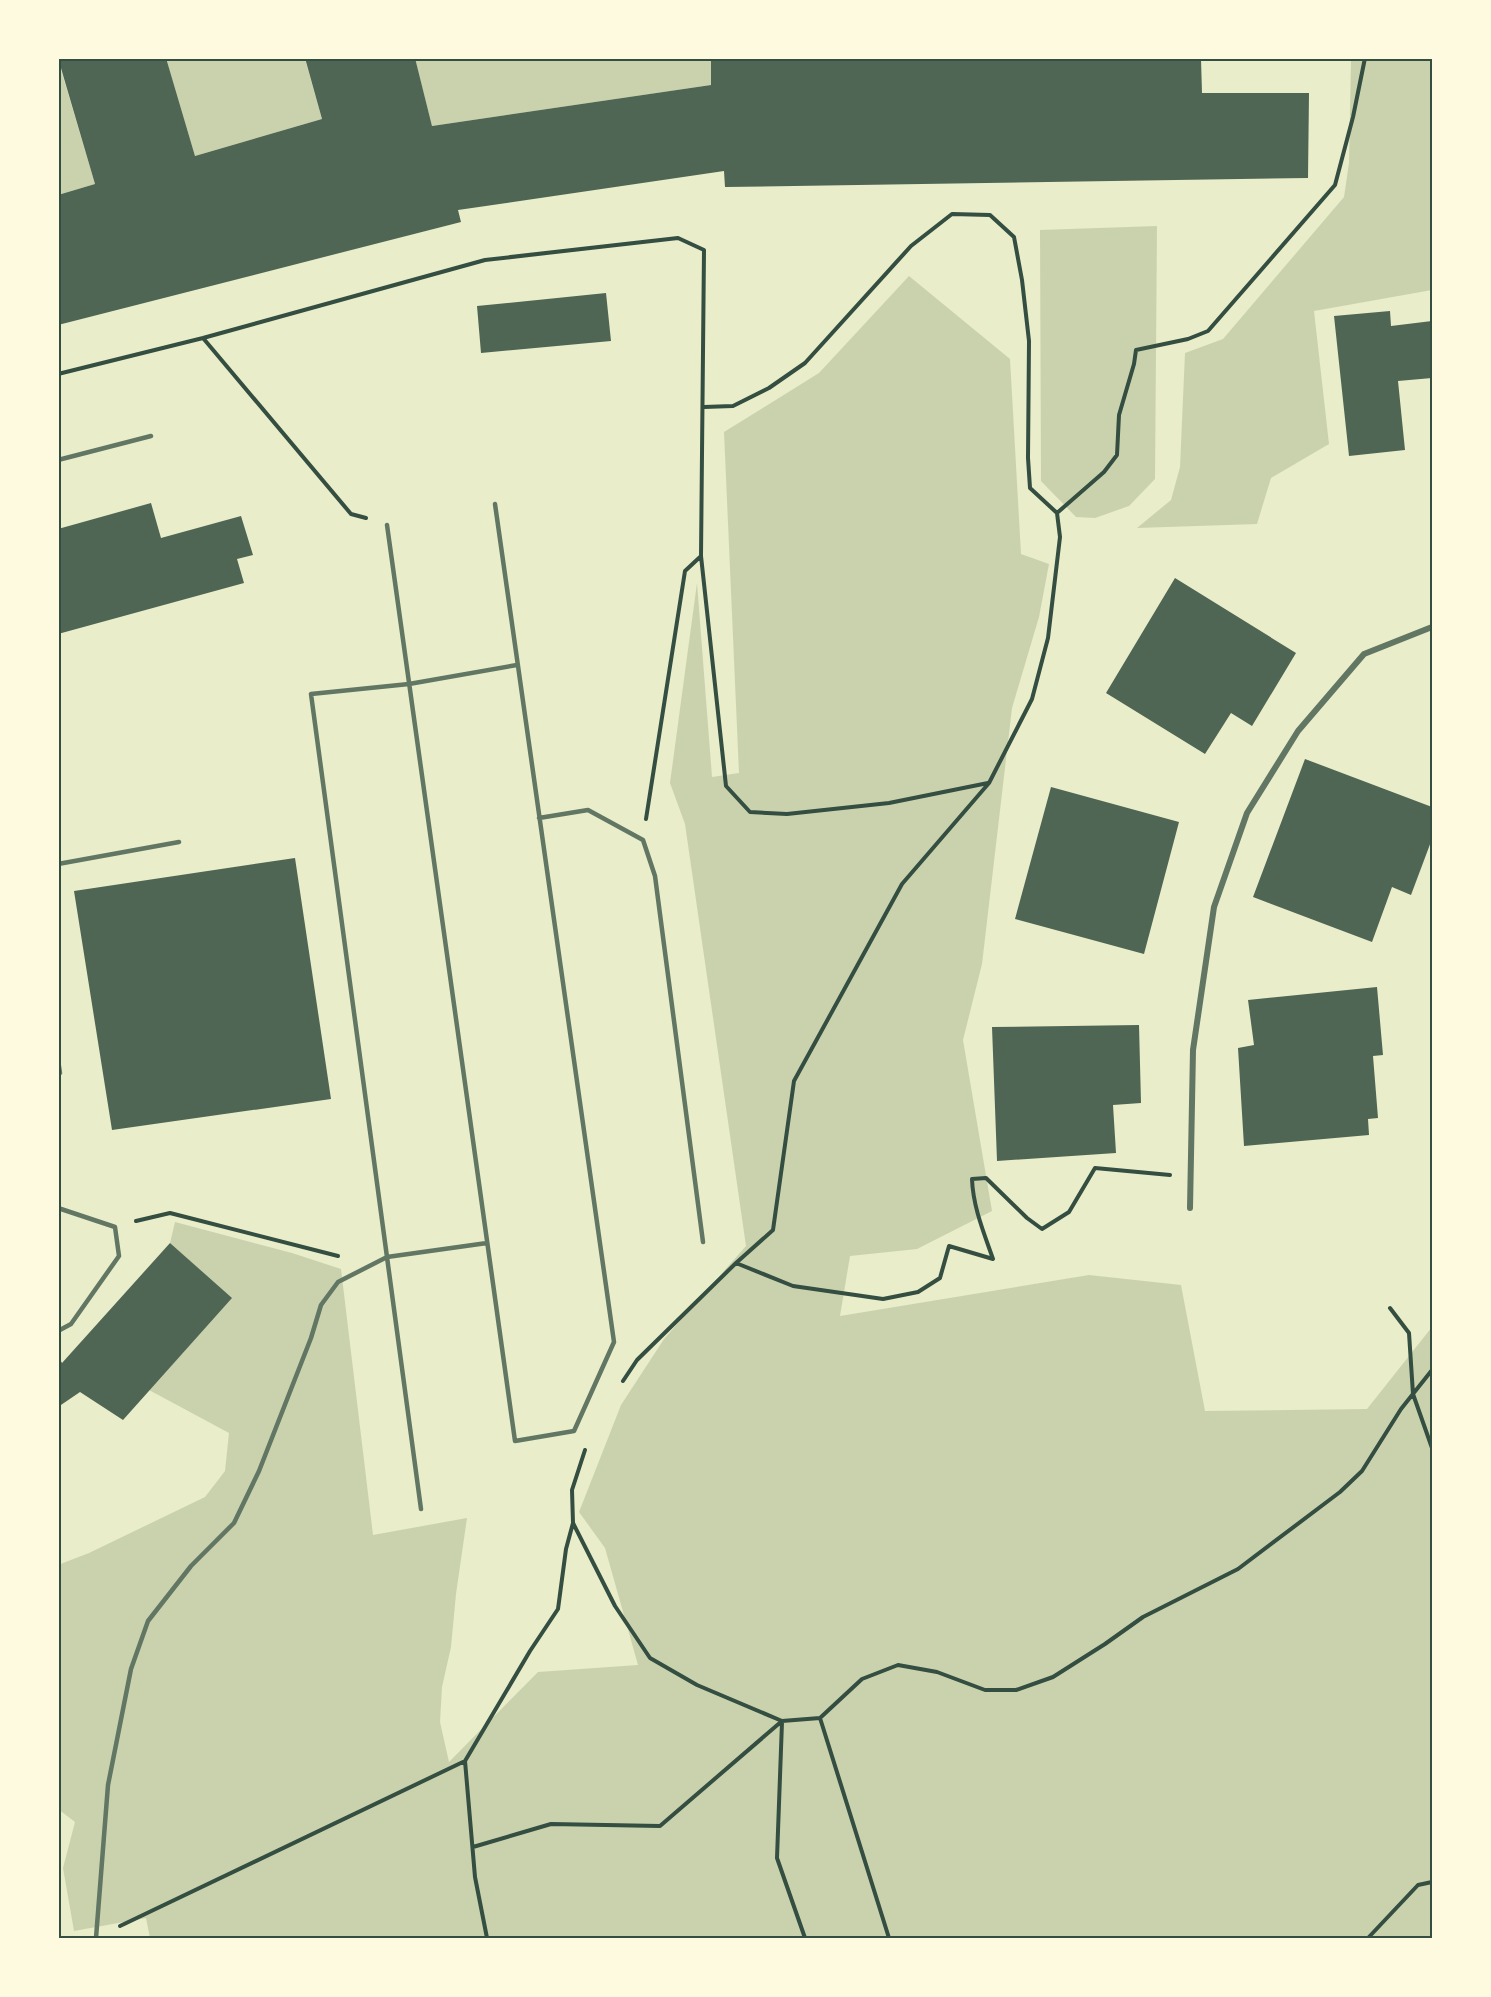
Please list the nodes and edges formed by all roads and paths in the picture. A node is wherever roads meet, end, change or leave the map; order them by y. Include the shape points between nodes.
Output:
1 (1365, 58) edge
2 (203, 338) junction
3 (58, 374) edge
4 (704, 407) junction
5 (151, 436) dead end
6 (58, 460) edge
7 (495, 504) dead end
8 (1057, 513) junction
9 (387, 525) joint
10 (701, 556) junction
11 (1432, 627) edge
12 (517, 665) junction
13 (409, 684) junction
14 (989, 783) junction
15 (539, 818) junction
16 (643, 840) junction
17 (179, 842) dead end
18 (58, 864) edge
19 (58, 1060) edge
20 (60, 1073) dead end
21 (1191, 1177) junction
22 (58, 1208) edge
23 (1190, 1208) dead end
24 (115, 1227) junction
25 (703, 1242) dead end
26 (487, 1244) junction
27 (341, 1256) dead end
28 (387, 1257) junction
29 (736, 1263) junction
30 (1390, 1308) dead end
31 (58, 1331) edge
32 (1432, 1370) edge
33 (617, 1389) dead end
34 (1413, 1394) junction
35 (585, 1449) dead end
36 (1432, 1449) edge
37 (421, 1509) dead end
38 (573, 1523) junction
39 (820, 1718) junction
40 (782, 1721) junction
41 (465, 1761) junction
42 (473, 1847) junction
43 (1432, 1882) edge
44 (94, 1938) edge
45 (486, 1938) edge
46 (805, 1938) edge
47 (889, 1938) edge
48 (1368, 1938) edge

1 - 8 path via 1335,185 1208,331 1136,350 1119,415 1117,455
2 - 3 path
2 - 4 path via 484,260 678,238 704,250
2 - 9 path via 351,514
4 - 8 path via 733,406 769,388 805,363 911,246 952,214 990,215 1014,237 1023,280 1029,341 1030,488
4 - 10 path
5 - 6 lane
7 - 12 lane
8 - 14 path via 1060,537 1048,638 1032,699
9 - 13 lane
10 - 14 path via 726,786 750,812 787,814 888,802
10 - 16 path via 685,571
11 - 21 street via 1364,654 1298,731 1247,813 1214,907 1193,1050
12 - 13 lane
12 - 15 lane
13 - 26 lane
13 - 28 lane via 311,694
14 - 29 path via 902,884 794,1081 773,1230
15 - 16 lane via 588,810
15 - 26 lane via 614,1342 574,1431 515,1441
16 - 25 lane via 654,876
17 - 18 lane
19 - 20 lane
21 - 23 street
21 - 29 path via 1095,1168 1069,1212 1042,1229 986,1178 972,1179 979,1221 993,1259 949,1246 940,1278 906,1295 883,1299 793,1286
22 - 24 lane
24 - 27 path via 170,1213
24 - 31 lane via 119,1256 70,1324
26 - 28 lane
28 - 37 lane
28 - 44 lane via 338,1282 321,1305 260,1471 234,1523 191,1566 148,1621 131,1669 108,1785
29 - 33 path via 637,1360
30 - 34 path via 1409,1333
32 - 34 path
34 - 36 path
34 - 39 path via 1362,1471 1340,1492 1238,1569 1143,1617 1053,1677 1016,1690 985,1690 937,1672 898,1665 862,1679
35 - 38 path via 572,1490
38 - 40 path via 615,1606 650,1658 697,1685
38 - 41 path via 558,1609
39 - 40 path
39 - 47 path
40 - 42 path via 660,1826 551,1824
40 - 46 path via 777,1858
41 - 42 path
41 - 44 path
42 - 45 path
43 - 48 path via 1418,1885

